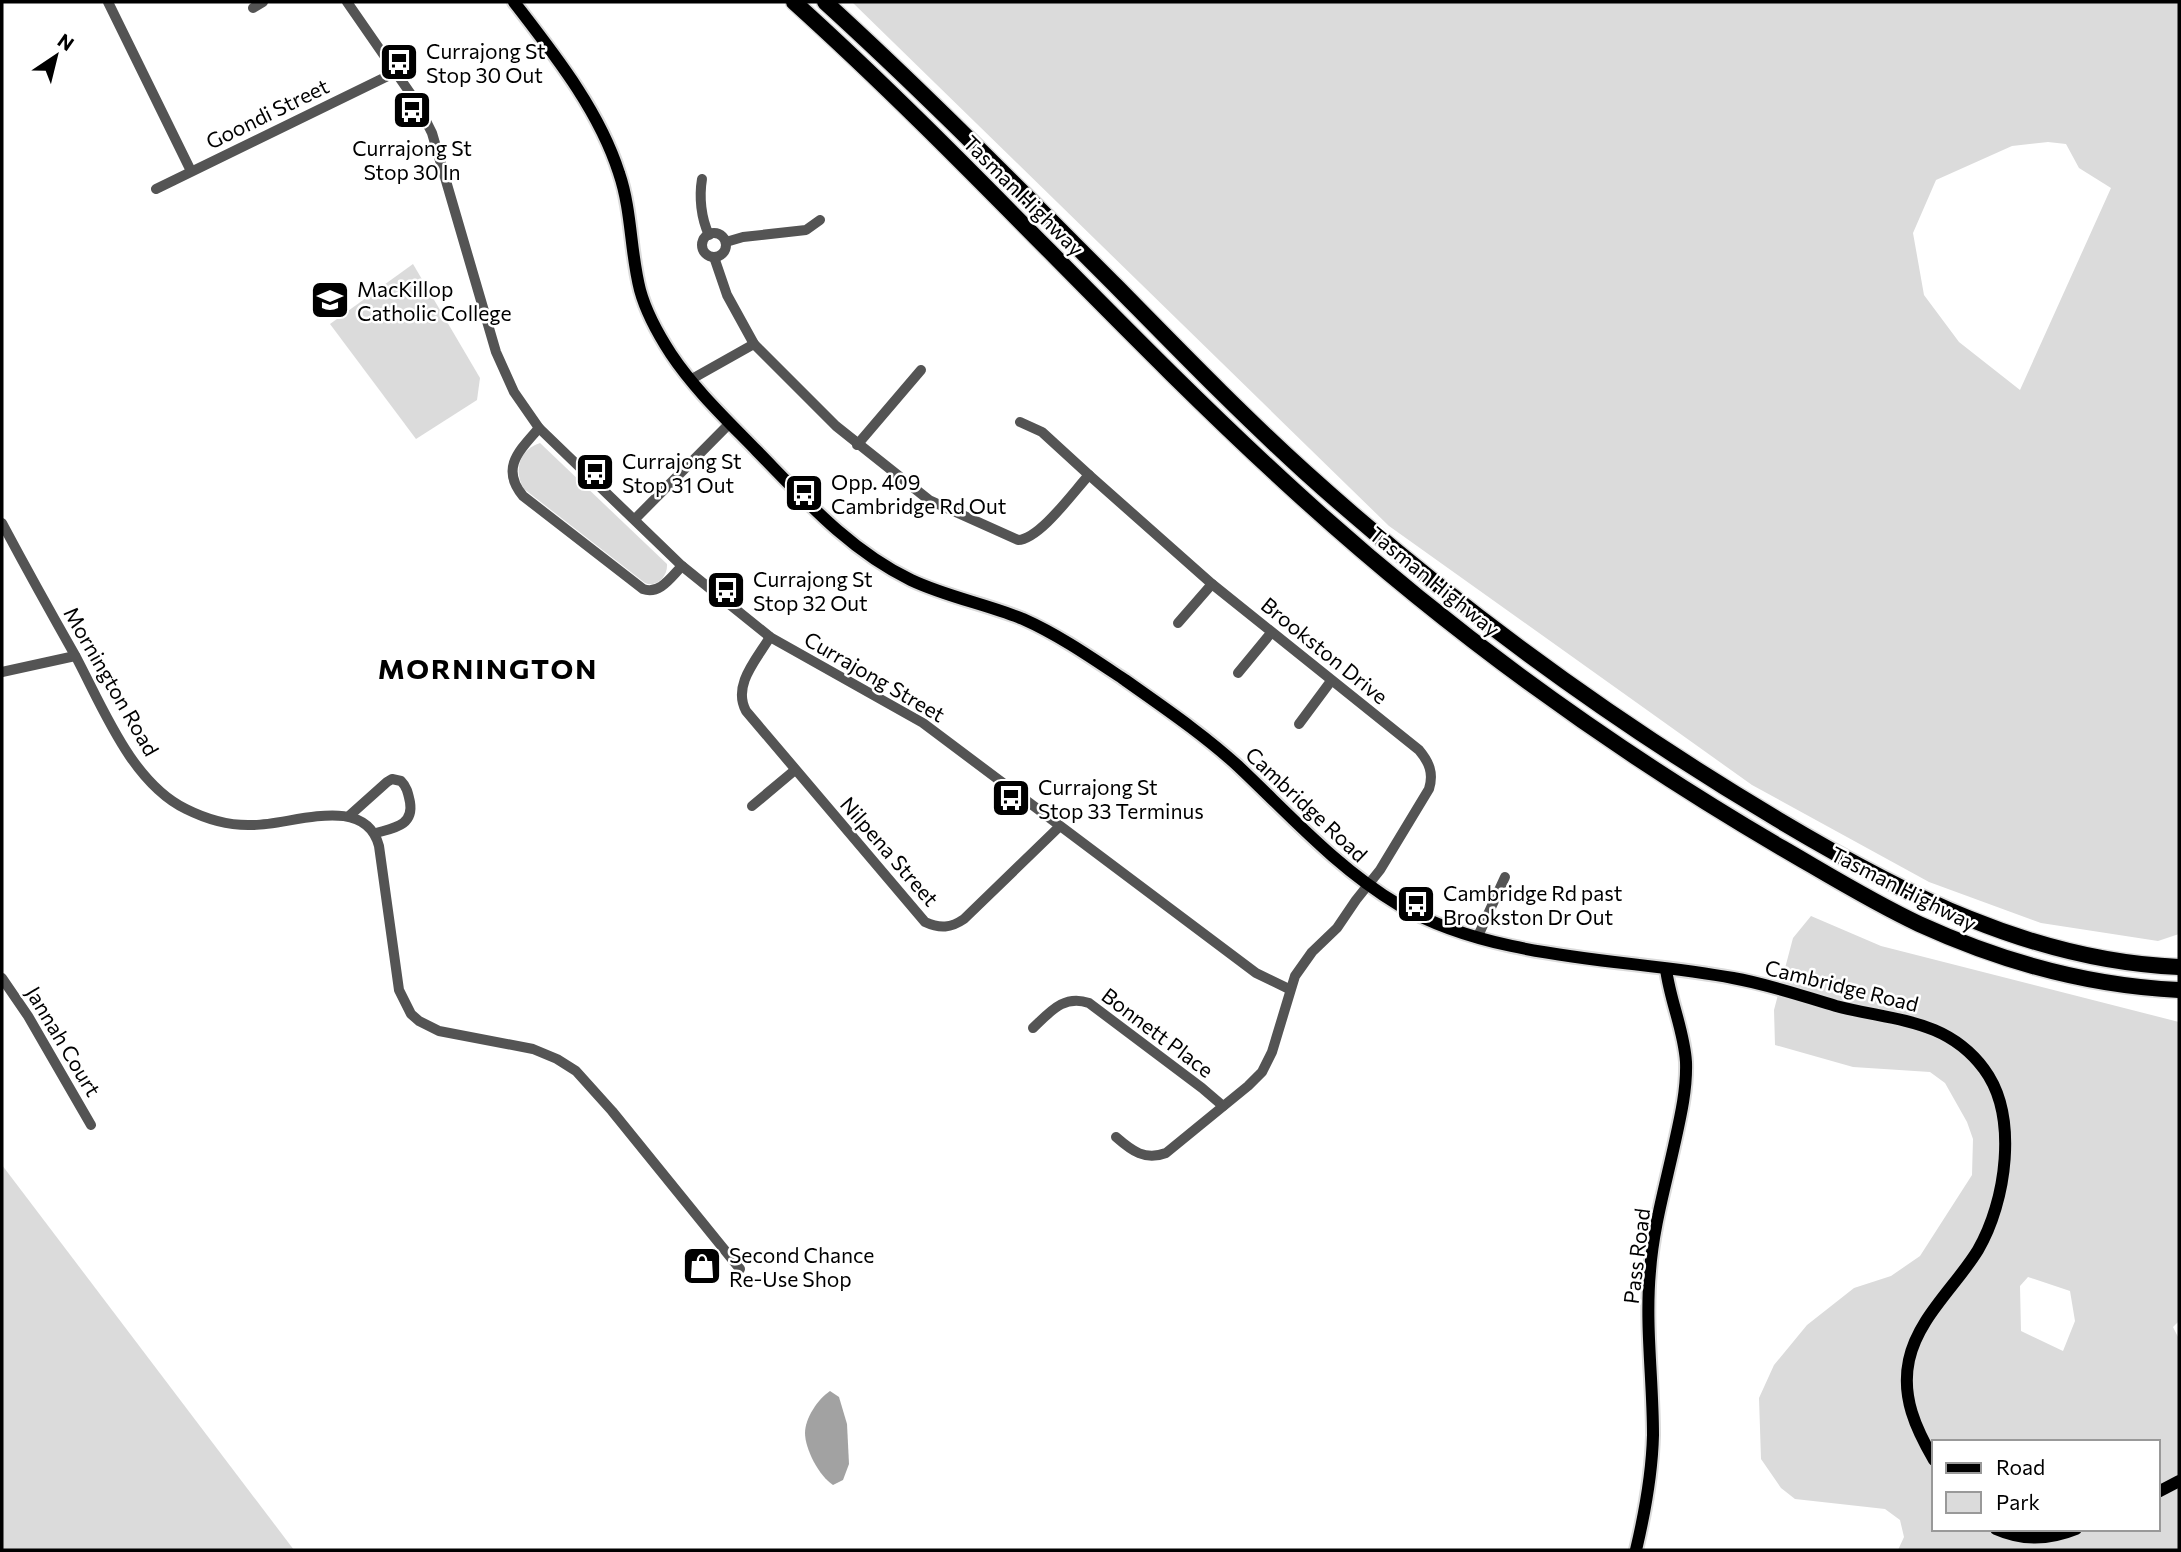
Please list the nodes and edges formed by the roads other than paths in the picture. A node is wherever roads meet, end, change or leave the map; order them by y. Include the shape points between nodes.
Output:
1 (108, 2) edge
2 (347, 2) edge
3 (514, 2) edge
4 (794, 2) edge
5 (825, 2) edge
6 (396, 72) junction
7 (191, 171) junction
8 (702, 179) dead end
9 (156, 188) dead end
10 (820, 220) dead end
11 (709, 235) junction
12 (726, 242) junction
13 (715, 257) junction
14 (754, 344) junction
15 (921, 370) dead end
16 (690, 380) junction
17 (1020, 422) dead end
18 (730, 423) junction
19 (539, 428) junction
20 (857, 445) junction
21 (1089, 475) junction
22 (635, 519) junction
23 (2, 523) edge
24 (682, 566) junction
25 (1212, 583) junction
26 (1178, 623) dead end
27 (1271, 633) junction
28 (770, 637) junction
29 (75, 656) junction
30 (2, 672) edge
31 (1238, 673) dead end
32 (1332, 681) junction
33 (1299, 724) dead end
34 (794, 770) junction
35 (752, 806) dead end
36 (349, 816) junction
37 (1059, 827) junction
38 (376, 833) junction
39 (1505, 877) dead end
40 (1368, 886) junction
41 (1478, 936) junction
42 (2179, 967) edge
43 (1666, 969) junction
44 (2, 978) edge
45 (1289, 989) junction
46 (2179, 990) edge
47 (1033, 1028) dead end
48 (1223, 1106) junction
49 (91, 1125) dead end
50 (1116, 1137) dead end
51 (740, 1269) dead end
52 (1932, 1457) edge
53 (2179, 1481) edge
54 (2160, 1491) edge
55 (2001, 1531) edge
56 (2072, 1531) edge
57 (1636, 1550) edge

1 - 7 street
2 - 6 street, Currajong Street
3 - 16 main road, Cambridge Road via 583,98 618,167 640,291 668,350
4 - 46 highway, Tasman Highway via 918,118 1298,495 1388,573 1567,709 1739,823 1917,923 1979,948 2060,972
5 - 42 highway, Tasman Highway via 896,66 1305,472 1376,534 1559,676 1689,766 1922,899 2052,947
6 - 7 street, Goondi Street
6 - 19 street, Currajong Street via 432,132 505,375
7 - 9 street, Goondi Street
8 - 11 street via 700,192
10 - 12 street via 806,230
11 - 12 street via 719,234
11 - 13 street via 703,248
12 - 13 street via 724,252
13 - 14 street via 727,295
14 - 16 street
14 - 20 street
15 - 20 street
16 - 18 main road, Cambridge Road
17 - 21 street, Brookston Drive via 1042,432
18 - 22 street
18 - 40 main road, Cambridge Road via 839,533 877,561 941,593 1055,635 1115,674 1233,762
19 - 22 street, Currajong Street
19 - 24 street via 512,466 514,483 523,496 643,589 660,588
20 - 21 street via 929,500 1018,540 1039,530
21 - 25 street, Brookston Drive
22 - 24 street, Currajong Street
23 - 29 street, Mornington Road
24 - 28 street, Currajong Street
25 - 26 street
25 - 27 street, Brookston Drive
27 - 31 street
27 - 32 street, Brookston Drive
28 - 34 street, Nilpena Street via 744,680 741,699
28 - 37 street, Currajong Street via 923,723
29 - 30 street
29 - 36 street, Mornington Road via 134,762 154,787 185,809 240,825
32 - 33 street
32 - 40 street, Brookston Drive via 1419,750 1430,767 1429,789
34 - 35 street
34 - 37 street, Nilpena Street via 919,917 941,927 964,919
36 - 38 street via 364,821
36 - 38 street via 387,782 401,780 407,789 409,817 401,826
37 - 45 street, Currajong Street via 1256,973
38 - 51 street via 399,990 411,1014 439,1031 533,1049 576,1071
39 - 41 street
40 - 41 main road, Cambridge Road via 1441,926
40 - 45 street, Brookston Drive via 1338,928 1303,962
41 - 43 main road, Cambridge Road via 1520,947
43 - 52 main road, Cambridge Road via 1733,978 1918,1023 1943,1032 1971,1052 1992,1080 2004,1113 2006,1138 1995,1206 1981,1244 1918,1336 1907,1368 1911,1416
43 - 57 main road, Pass Road via 1686,1065 1682,1110 1650,1272 1653,1434 1647,1502
44 - 49 street, Jannah Court
45 - 48 street, Brookston Drive via 1268,1062 1256,1079
47 - 48 street, Bonnett Place via 1060,1004 1073,1000 1088,1003
48 - 50 street, Brookston Drive via 1159,1156 1135,1152
53 - 54 main road
55 - 56 main road via 2030,1538

